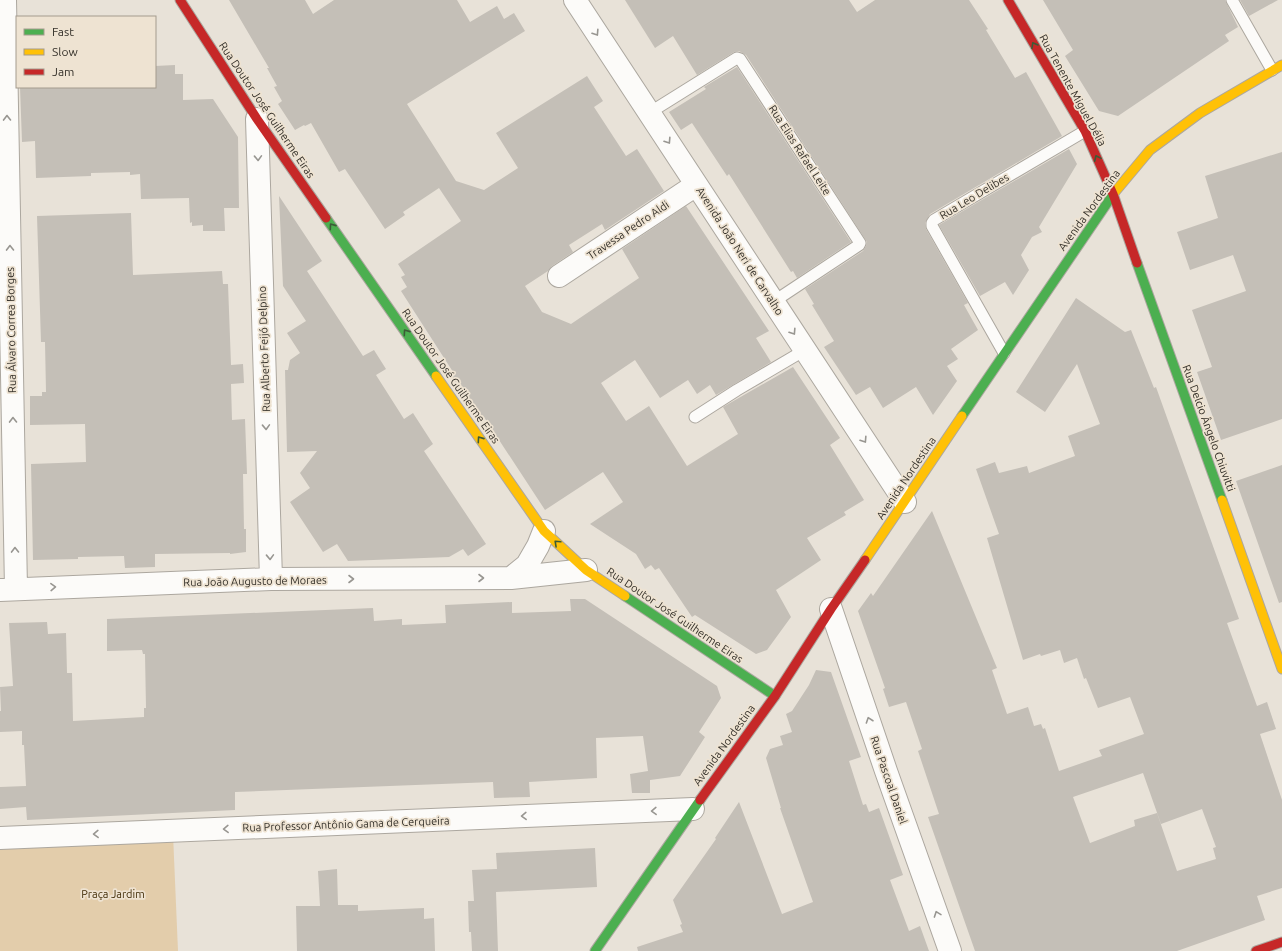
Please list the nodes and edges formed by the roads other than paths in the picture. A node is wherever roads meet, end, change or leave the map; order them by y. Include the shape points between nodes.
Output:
1 (5, 0) edge
2 (180, 0) edge
3 (575, 0) edge
4 (1008, 0) edge
5 (1232, 0) edge
6 (1277, 67) edge
7 (649, 113) junction
8 (257, 119) junction
9 (1085, 131) junction
10 (696, 185) junction
11 (1113, 194) junction
12 (559, 276) dead end
13 (773, 302) junction
14 (804, 350) junction
15 (1004, 353) junction
16 (695, 418) dead end
17 (905, 502) junction
18 (544, 531) junction
19 (586, 570) junction
20 (511, 578) junction
21 (271, 579) junction
22 (8, 589) edge
23 (831, 609) junction
24 (1282, 669) edge
25 (775, 696) junction
26 (693, 810) junction
27 (0, 838) edge
28 (1281, 945) edge
29 (595, 951) edge
30 (950, 951) edge
31 (1256, 951) edge

22 -> 1 street, Rua Álvaro Correa Borges
2 - 8 street, Rua Doutor José Guilherme Eiras
3 -> 7 street, Avenida João Neri de Carvalho
9 -> 4 street, Rua Tenente Miguel Délia
5 - 6 lane
6 - 11 street, Avenida Nordestina via 1200,112 1150,150
7 -> 10 street, Avenida João Neri de Carvalho
7 - 13 lane, Rua Elias Rafael Leite via 737,58 770,104 860,243
18 -> 8 street, Rua Doutor José Guilherme Eiras
8 -> 21 street, Rua Alberto Feijó Delpino
11 -> 9 street, Rua Tenente Miguel Délia
9 - 15 lane, Rua Leo Delibes via 932,223
10 - 12 street, Travessa Pedro Aldi
10 - 13 street, Avenida João Neri de Carvalho
11 - 15 street, Avenida Nordestina
11 - 24 street, Rua Delcio Ângelo Chiuvitti
13 -> 14 street, Avenida João Neri de Carvalho
14 - 16 lane
14 -> 17 street, Avenida João Neri de Carvalho
15 - 17 street, Avenida Nordestina
17 - 23 street, Avenida Nordestina
19 -> 18 street, Rua Doutor José Guilherme Eiras
18 - 20 street via 527,565
19 - 20 street, Rua João Augusto de Moraes
19 - 25 street, Rua Doutor José Guilherme Eiras
21 -> 20 street, Rua João Augusto de Moraes
22 -> 21 street, Rua João Augusto de Moraes
23 - 25 street, Avenida Nordestina
30 -> 23 street, Rua Pascoal Daniel
25 - 26 street, Avenida Nordestina
26 -> 27 street, Rua Professor Antônio Gama de Cerqueira
26 - 29 street, Avenida Nordestina
28 - 31 street

